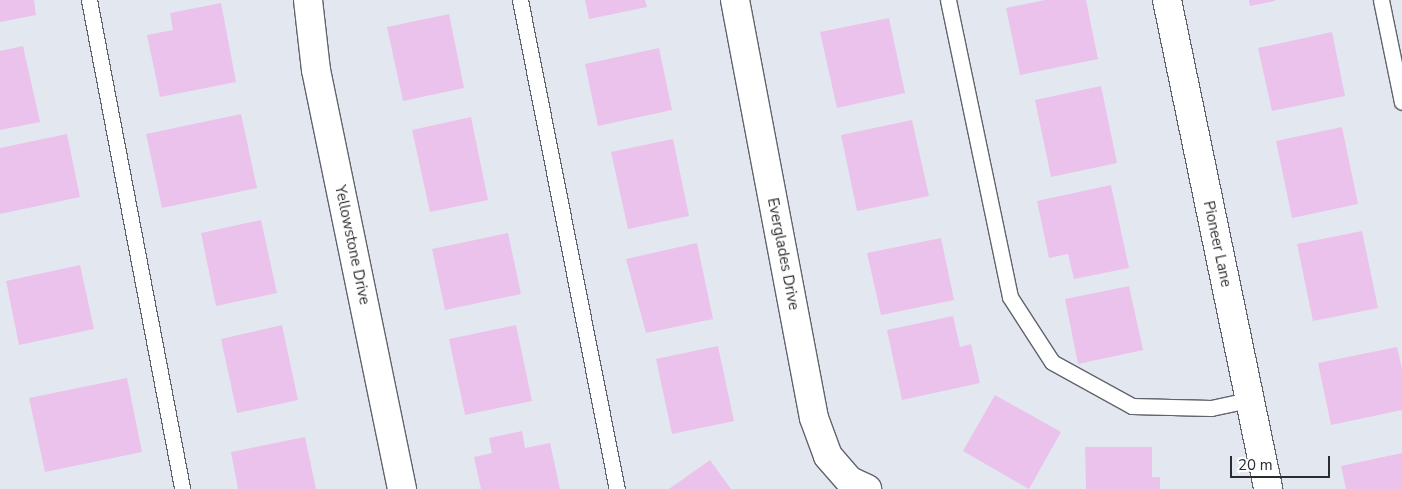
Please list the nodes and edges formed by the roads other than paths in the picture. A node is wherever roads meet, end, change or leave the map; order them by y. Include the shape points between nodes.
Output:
1 (89, 0) edge
2 (308, 0) edge
3 (520, 0) edge
4 (735, 0) edge
5 (948, 0) edge
6 (1167, 0) edge
7 (1381, 0) edge
8 (1402, 102) edge
9 (1250, 400) junction
10 (182, 489) edge
11 (402, 489) edge
12 (616, 489) edge
13 (867, 489) edge
14 (1268, 489) edge

1 - 10 lane
2 - 11 street, Yellowstone Drive via 316,70
3 - 12 lane
4 - 13 street, Everglades Drive via 814,418 828,456 850,481
5 - 9 lane via 1010,297 1052,362 1132,406 1211,408
6 - 9 street, Pioneer Lane
7 - 8 lane
9 - 14 street, Pioneer Lane

